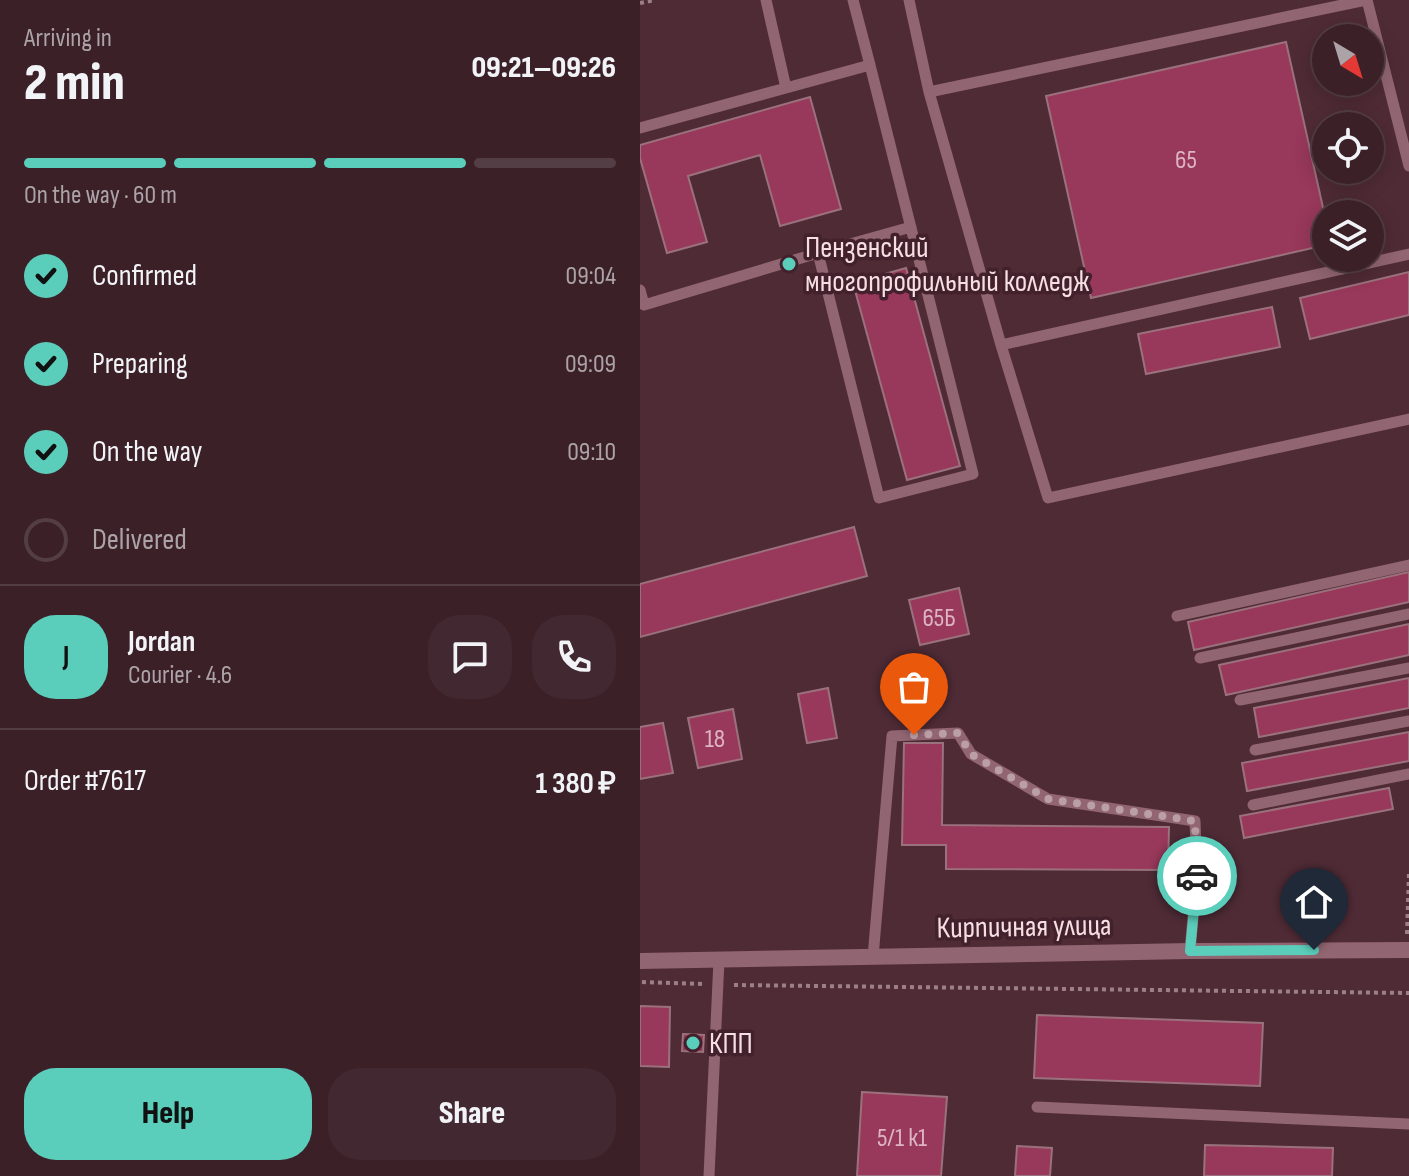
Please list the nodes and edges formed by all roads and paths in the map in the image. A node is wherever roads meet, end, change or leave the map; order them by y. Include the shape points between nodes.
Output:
1 (655, 0) edge
2 (766, 0) edge
3 (853, 0) edge
4 (909, 0) edge
5 (1367, 0) edge
6 (640, 3) edge
7 (870, 65) junction
8 (786, 88) junction
9 (929, 92) junction
10 (640, 128) edge
11 (1409, 166) edge
12 (911, 227) junction
13 (818, 253) junction
14 (1409, 254) edge
15 (640, 290) edge
16 (642, 305) edge
17 (1001, 345) junction
18 (1409, 419) edge
19 (1409, 565) edge
20 (1409, 614) edge
21 (1177, 616) dead end
22 (1200, 658) dead end
23 (1409, 668) edge
24 (1240, 700) dead end
25 (1409, 721) edge
26 (1255, 750) dead end
27 (1409, 774) edge
28 (1253, 805) dead end
29 (1409, 872) edge
30 (1408, 950) edge
31 (1190, 951) junction
32 (873, 957) junction
33 (719, 960) junction
34 (640, 961) edge
35 (640, 982) edge
36 (718, 984) junction
37 (1409, 993) edge
38 (1037, 1107) dead end
39 (1409, 1124) edge
40 (709, 1176) edge

1 - 6 path
2 - 8 lane
3 - 7 lane
4 - 9 lane
5 - 9 lane
5 - 11 lane
7 - 8 lane
7 - 12 lane
8 - 10 lane
9 - 17 lane
12 - 13 lane
12 - 13 lane via 973,474 879,498
13 - 16 lane
14 - 17 lane
15 - 16 lane
17 - 18 lane via 1048,498
19 - 21 lane
20 - 22 lane
23 - 24 lane
25 - 26 lane
27 - 28 lane
29 - 30 path
30 - 31 street, Кирпичная улица
31 - 32 street, Кирпичная улица
31 - 32 lane via 1195,821 1048,799 971,754 958,733 892,736
32 - 33 street, Кирпичная улица
33 - 34 street, Кирпичная улица
33 - 36 lane
35 - 36 path
36 - 37 path
36 - 40 lane
38 - 39 lane

